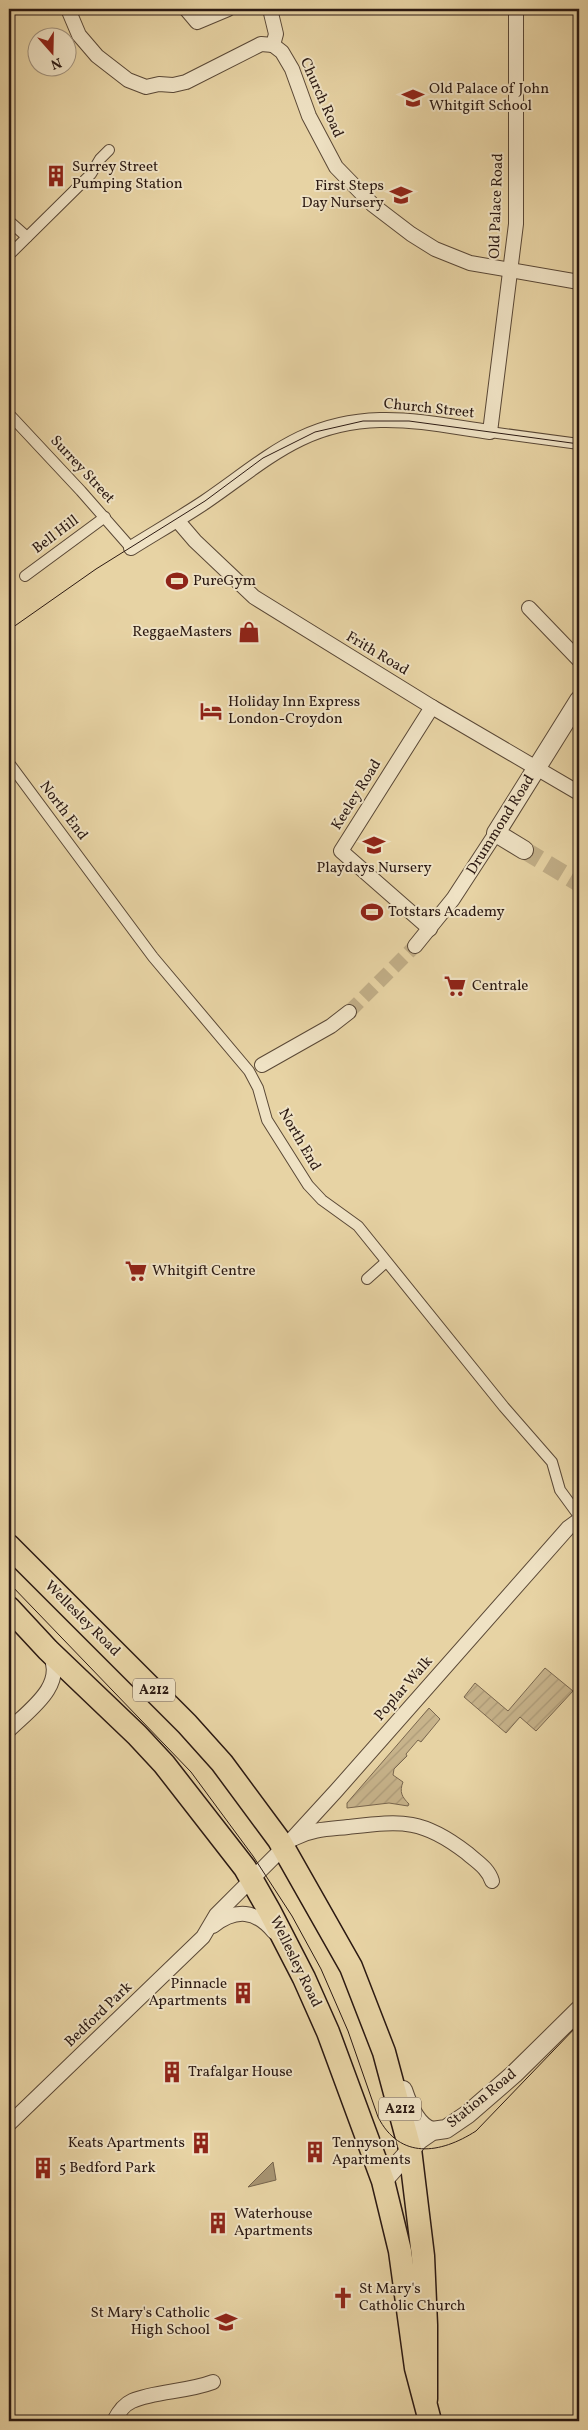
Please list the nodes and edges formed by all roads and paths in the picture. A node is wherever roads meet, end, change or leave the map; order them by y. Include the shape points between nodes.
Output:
1 (68, 9) edge
2 (186, 9) edge
3 (228, 9) edge
4 (270, 9) edge
5 (516, 9) edge
6 (274, 45) junction
7 (109, 150) dead end
8 (9, 221) edge
9 (27, 237) junction
10 (9, 255) edge
11 (510, 269) junction
12 (579, 282) edge
13 (9, 414) edge
14 (490, 432) junction
15 (579, 444) edge
16 (105, 517) junction
17 (177, 520) junction
18 (131, 548) joint
19 (25, 576) dead end
20 (529, 608) dead end
21 (579, 660) edge
22 (579, 700) edge
23 (432, 707) junction
24 (9, 763) edge
25 (536, 769) junction
26 (579, 793) edge
27 (496, 833) junction
28 (524, 850) tunnel mouth
29 (430, 929) junction
30 (415, 946) tunnel mouth
31 (349, 1012) tunnel mouth
32 (262, 1065) joint
33 (250, 1071) junction
34 (386, 1262) junction
35 (367, 1279) dead end
36 (579, 1518) edge
37 (9, 1546) edge
38 (9, 1608) edge
39 (48, 1650) junction
40 (9, 1730) edge
41 (288, 1844) junction
42 (251, 1878) junction
43 (492, 1881) dead end
44 (209, 1928) junction
45 (289, 1950) junction
46 (579, 2010) edge
47 (390, 2070) junction
48 (9, 2124) edge
49 (432, 2131) junction
50 (410, 2149) junction
51 (384, 2181) junction
52 (213, 2382) dead end
53 (426, 2399) junction
54 (114, 2421) edge
55 (430, 2421) edge

1 - 6 street via 79,35 97,56 128,80 146,87 186,82 261,44
2 - 3 street via 197,22
4 - 6 street via 276,34
5 - 11 street, Old Palace Road via 516,224
6 - 11 street, Church Road via 292,69 309,116 336,167 373,205 435,249 470,263
7 - 9 street via 92,174
8 - 9 street
9 - 10 street
11 - 12 street, Church Road
11 - 14 street, Old Palace Road
13 - 16 street, Surrey Street
14 - 15 street, Church Street
14 - 17 street, Church Street via 381,420 323,430 270,454
16 - 18 street, Surrey Street
16 - 19 street, Bell Hill
17 - 18 street, Church Street
17 - 23 street, Frith Road via 254,596
20 - 21 street
22 - 25 street, Drummond Road
23 - 25 street, Frith Road
23 - 29 street, Keeley Road via 341,851
24 - 33 street, North End via 156,960
25 - 26 street, Frith Road
25 - 27 street, Drummond Road
27 - 28 street
27 - 29 street, Drummond Road via 454,899
29 - 30 street, Drummond Road
31 - 32 street via 331,1026
32 - 33 street
33 - 34 street, North End via 267,1120 308,1185 322,1200 358,1226
34 - 35 street
34 - 36 street, North End via 552,1462 560,1490
36 - 41 street, Poplar Walk
37 - 41 main road, Wellesley Road / A212 via 187,1724
38 - 39 main road, Wellesley Road / A212
39 - 40 street via 55,1668 50,1687
39 - 42 main road, Wellesley Road / A212 via 152,1750
41 - 42 street, Poplar Walk
41 - 43 street via 306,1832 320,1829 409,1823 433,1830 451,1841 488,1870
41 - 47 main road, Wellesley Road / A212 via 351,1967 370,2010
42 - 44 street, Bedford Park
42 - 45 main road, Wellesley Road / A212
44 - 45 street, Bedford Park via 231,1916 250,1914 264,1921
44 - 48 street, Bedford Park
45 - 51 main road, Wellesley Road / A212 via 337,2054
46 - 49 street, Station Road via 468,2114 446,2129
47 - 49 street, Wellesley Road via 398,2078 408,2106 424,2127
47 - 50 main road, Wellesley Road / A212
49 - 50 street, Station Road
50 - 51 street, Station Road
50 - 53 main road, Wellesley Road / A212 via 423,2256
51 - 53 main road, Wellesley Road / A212 via 400,2251 416,2368
52 - 54 street via 132,2401
53 - 55 main road, Wellesley Road / A212

